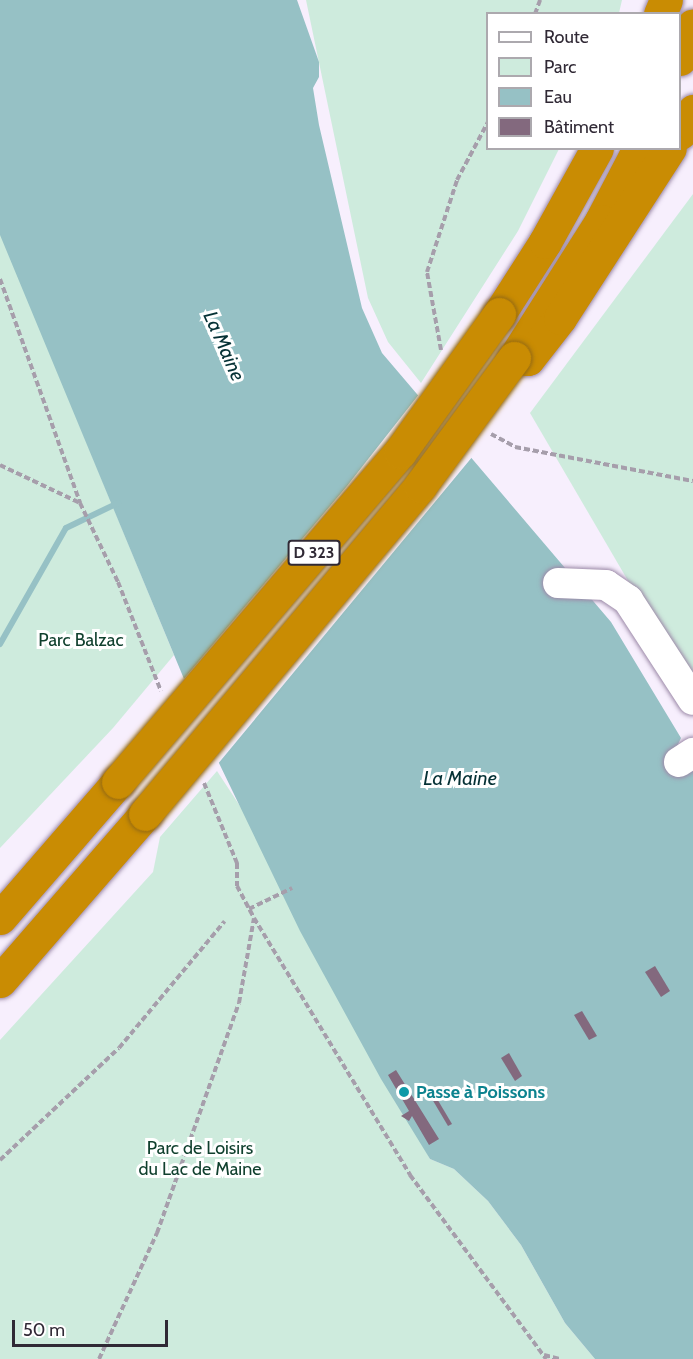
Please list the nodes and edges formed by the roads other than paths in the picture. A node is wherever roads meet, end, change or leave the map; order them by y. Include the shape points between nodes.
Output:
1 (693, 25) edge
2 (681, 56) edge
3 (693, 111) edge
4 (681, 131) edge
5 (596, 150) edge
6 (638, 150) edge
7 (669, 150) edge
8 (514, 358) junction
9 (558, 583) dead end
10 (693, 700) edge
11 (0, 918) edge
12 (0, 981) edge

1 - 2 highway
3 - 4 highway
5 - 11 highway, D 323, bridge via 545,242 400,452
6 - 8 highway, D 323 via 596,230
7 - 8 highway via 560,318 528,359
8 - 12 highway, D 323, bridge via 420,486
9 - 10 lane via 606,585 628,600

